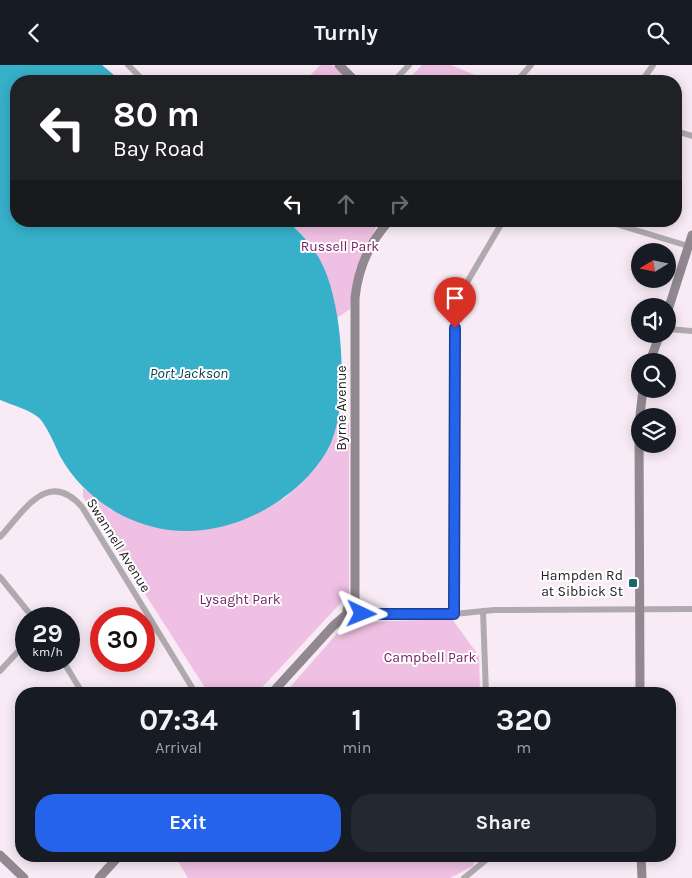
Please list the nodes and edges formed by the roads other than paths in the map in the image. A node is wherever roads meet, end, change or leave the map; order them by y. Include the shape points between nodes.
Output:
1 (128, 65) edge
2 (339, 65) edge
3 (409, 65) edge
4 (531, 65) edge
5 (138, 75) edge
6 (349, 75) edge
7 (400, 75) edge
8 (522, 75) edge
9 (384, 227) edge
10 (499, 227) edge
11 (626, 227) edge
12 (692, 235) edge
13 (688, 246) junction
14 (672, 298) edge
15 (676, 330) edge
16 (692, 331) edge
17 (642, 398) edge
18 (0, 537) edge
19 (0, 577) edge
20 (355, 603) junction
21 (24, 607) edge
22 (640, 609) junction
23 (692, 609) edge
24 (483, 611) junction
25 (347, 614) junction
26 (362, 614) junction
27 (454, 614) junction
28 (15, 655) edge
29 (0, 671) edge
30 (70, 672) edge
31 (80, 687) edge
32 (192, 687) edge
33 (277, 687) edge
34 (486, 687) edge
35 (640, 687) edge
36 (0, 855) edge
37 (114, 862) edge
38 (484, 862) edge
39 (642, 862) edge
40 (24, 878) edge
41 (99, 878) edge
42 (464, 878) edge
43 (642, 878) edge

1 - 5 street
2 - 6 street
3 - 7 street
4 - 8 street
9 - 20 street, Byrne Avenue via 370,246 356,285
10 - 27 street via 459,296 453,341
11 - 13 street
12 - 13 street
13 - 14 street
15 - 16 street
17 - 22 street via 639,424
18 - 32 street, Swannell Avenue via 40,494 52,490 72,495
19 - 21 street
20 - 25 street via 348,606
20 - 26 street via 362,607
22 - 23 street
22 - 24 street
22 - 35 street
24 - 27 street
24 - 34 street
25 - 26 street via 354,619
25 - 33 street
26 - 27 street
28 - 29 street
30 - 31 street
36 - 40 street
37 - 41 street
38 - 42 street
39 - 43 street

